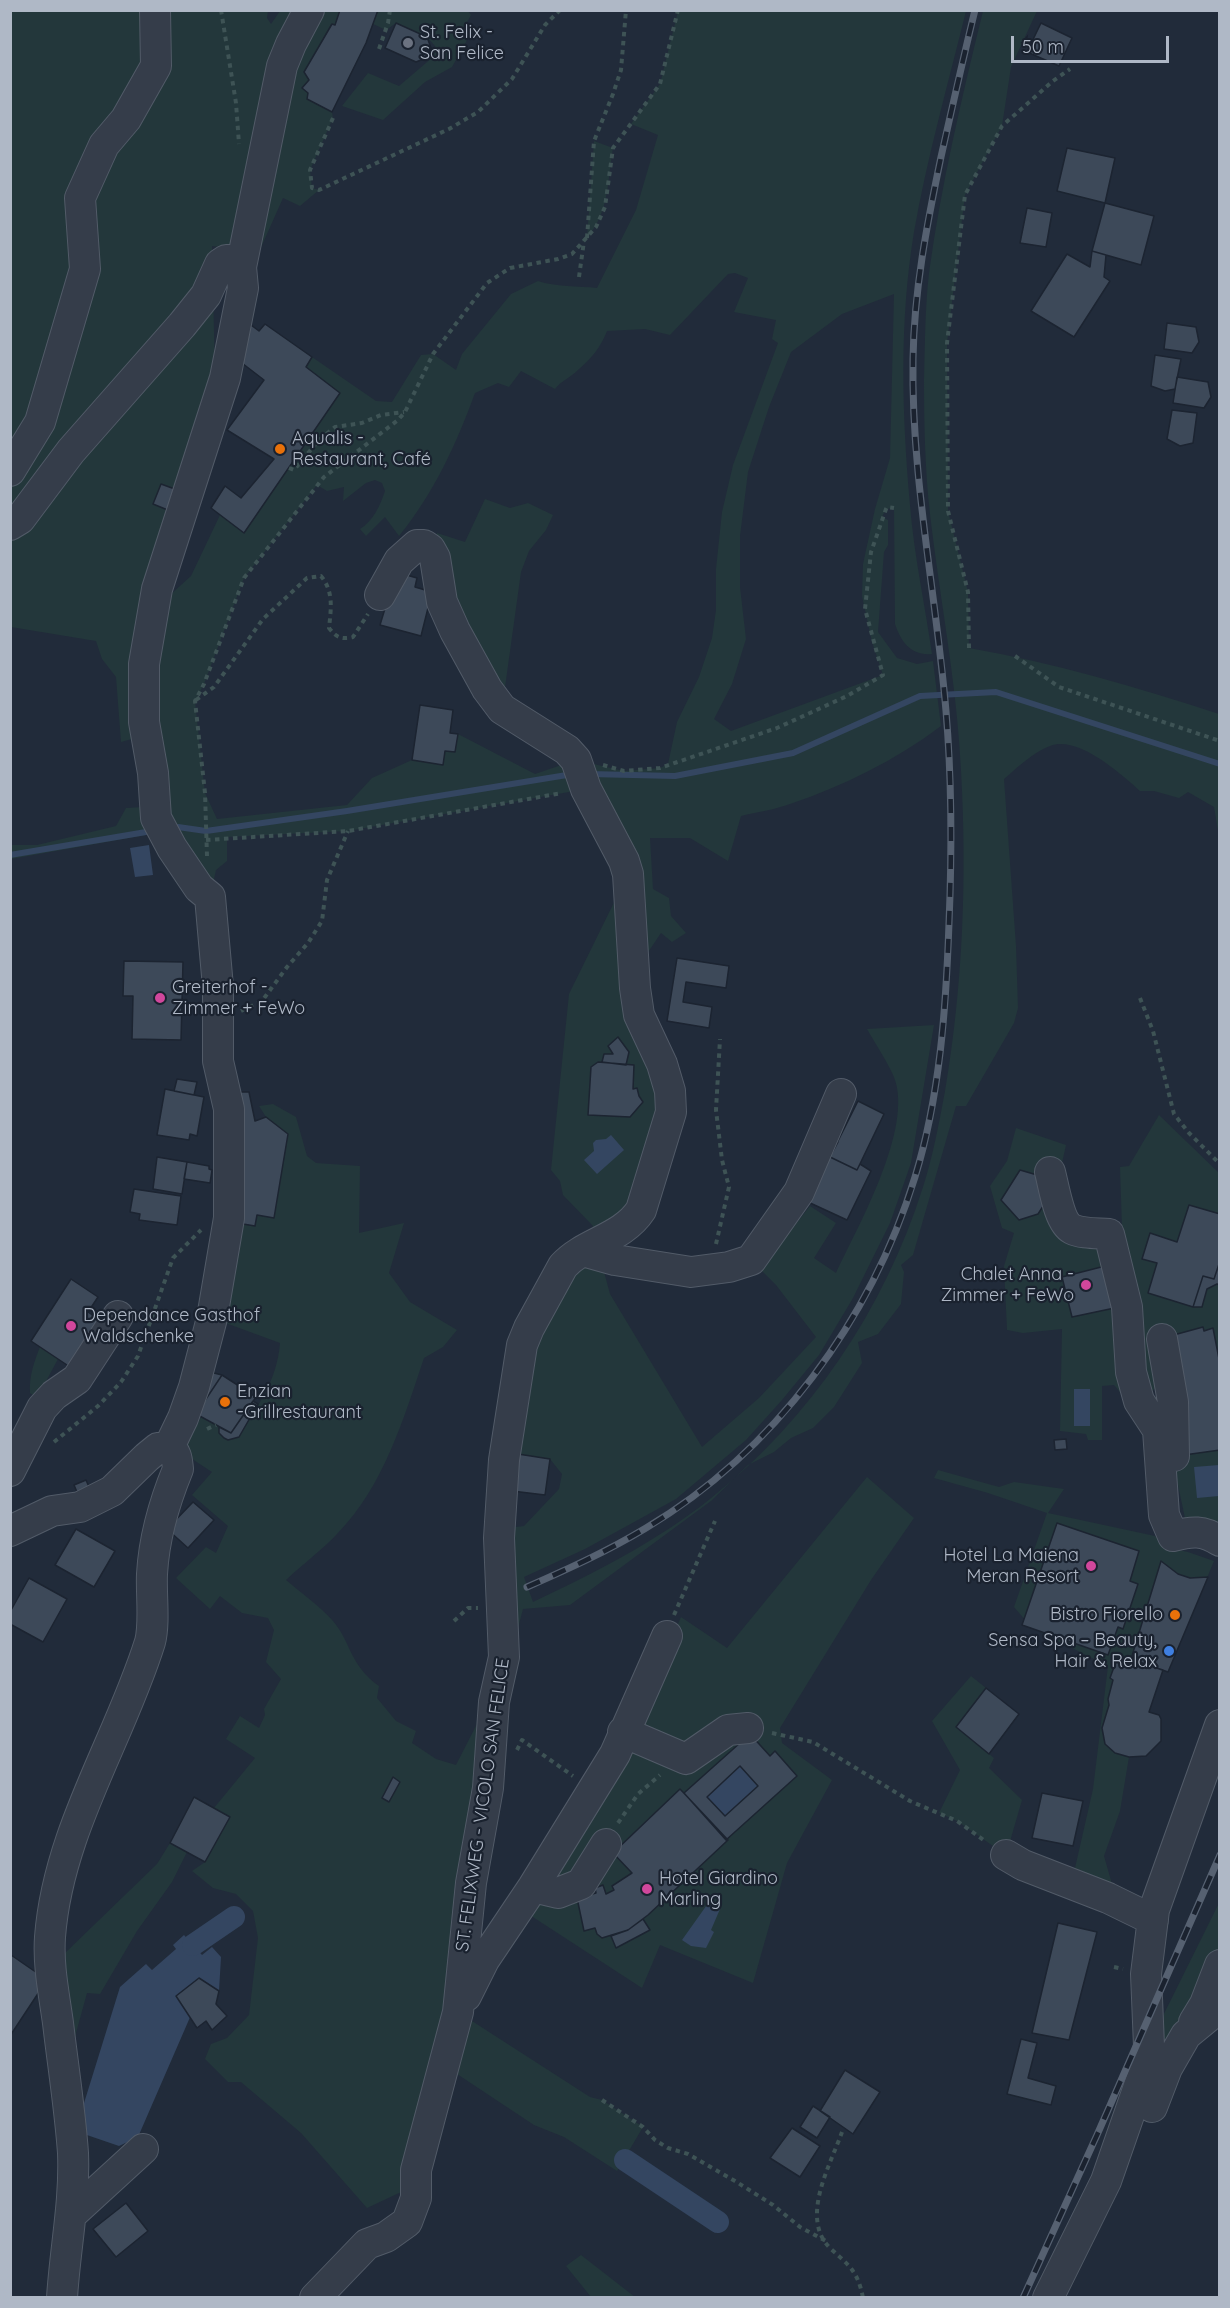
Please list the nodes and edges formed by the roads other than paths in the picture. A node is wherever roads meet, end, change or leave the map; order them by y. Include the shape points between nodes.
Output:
1 (155, 10) edge
2 (309, 10) edge
3 (241, 267) junction
4 (10, 471) edge
5 (10, 525) edge
6 (380, 596) road end
7 (841, 1094) dead end
8 (1050, 1172) dead end
9 (584, 1251) junction
10 (118, 1316) dead end
11 (1162, 1339) dead end
12 (169, 1447) junction
13 (10, 1471) edge
14 (10, 1531) edge
15 (1185, 1533) junction
16 (1220, 1541) edge
17 (667, 1635) road end
18 (1220, 1725) edge
19 (759, 1730) road end
20 (619, 1743) junction
21 (606, 1844) road end
22 (1006, 1855) road end
23 (533, 1887) junction
24 (1153, 1920) junction
25 (1220, 1965) edge
26 (1220, 2007) edge
27 (458, 2012) junction
28 (1186, 2035) junction
29 (143, 2150) dead end
30 (1106, 2181) junction
31 (72, 2214) junction
32 (62, 2298) edge
33 (315, 2298) edge
34 (1048, 2298) edge

1 - 4 street via 156,66 126,119 104,145 80,198 85,269 40,422
2 - 3 street via 282,66
3 - 5 street via 235,260 220,264 206,295 182,326 70,451 20,519
3 - 12 street via 243,288 225,378 157,589 144,664 144,722 156,818 178,858 210,897 218,987 218,1061 229,1109 229,1218 212,1318 194,1387
6 - 9 street, ST. FELIXWEG - VICOLO SAN FELICE via 399,561 417,545 430,549 442,602 487,689 502,709 567,750 576,760 586,789 624,861 639,1015 662,1064 672,1112 641,1210 619,1233
7 - 9 street via 799,1192 751,1260 729,1268 697,1271 615,1260
8 - 15 street via 1066,1224 1073,1229 1109,1234 1127,1307 1131,1372 1138,1401 1158,1430 1164,1515 1173,1536
9 - 27 street, ST. FELIXWEG - VICOLO SAN FELICE via 570,1259 558,1274 529,1328 519,1361 504,1460 499,1538 504,1657 494,1702 488,1788 471,1883
10 - 13 street via 77,1379 42,1408
11 - 15 street via 1173,1402 1179,1516
12 - 14 street via 158,1448 147,1456 112,1491 80,1507 52,1511
12 - 31 street via 174,1451 178,1469 156,1534 151,1638 73,1834 50,1934 52,1988 73,2154
15 - 16 street via 1207,1533
17 - 20 street, ST. FELIXWEG - VICOLO SAN FELICE
18 - 24 street
19 - 20 street via 728,1730 686,1759
20 - 23 street, ST. FELIXWEG - VICOLO SAN FELICE
21 - 23 street via 581,1884 558,1893
22 - 24 street
23 - 27 street, ST. FELIXWEG - VICOLO SAN FELICE via 483,1960
24 - 30 street via 1146,1974 1147,2058
25 - 28 street via 1205,2004
26 - 28 street
27 - 33 street, ST. FELIXWEG - VICOLO SAN FELICE via 416,2170 416,2198 407,2222 386,2237 367,2244
28 - 30 street via 1167,2068 1131,2162
29 - 31 street
30 - 34 street
31 - 32 street

